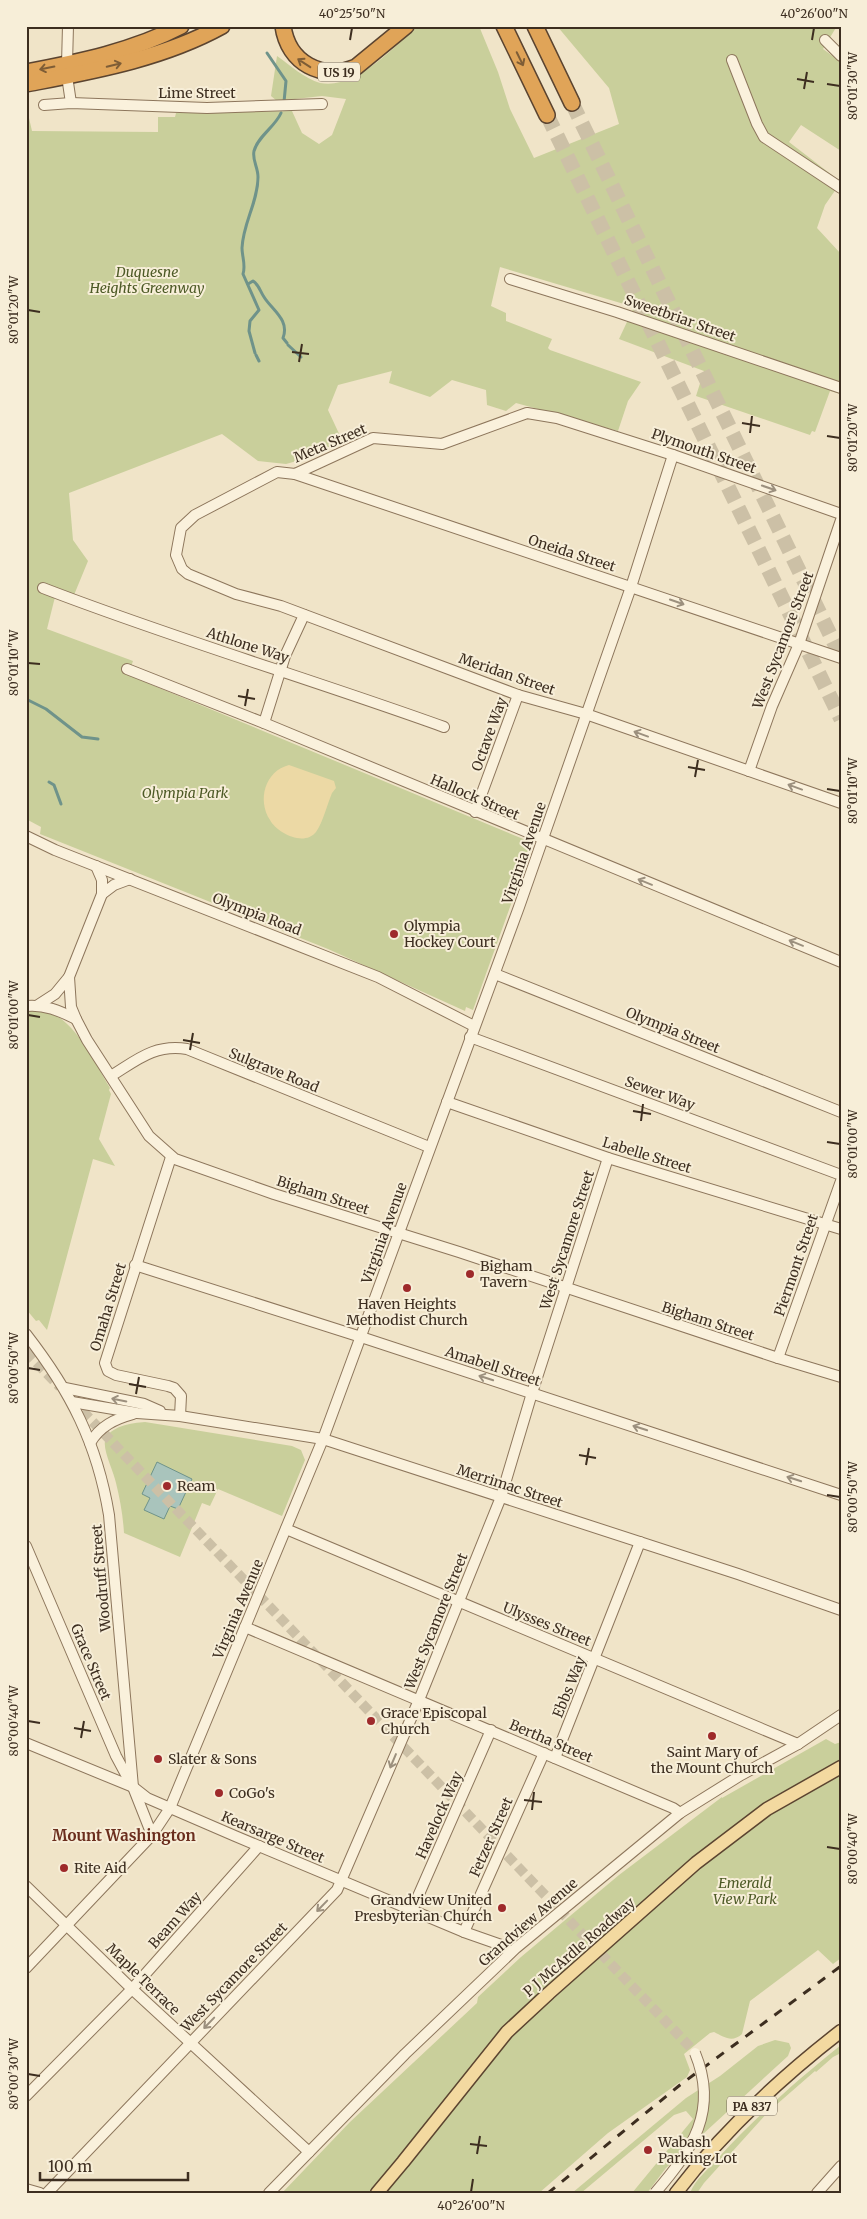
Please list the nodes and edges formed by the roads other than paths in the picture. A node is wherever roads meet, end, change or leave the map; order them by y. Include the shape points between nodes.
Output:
1 (68, 26) edge
2 (173, 26) edge
3 (181, 26) edge
4 (222, 26) edge
5 (283, 26) edge
6 (406, 26) edge
7 (504, 26) edge
8 (535, 26) edge
9 (155, 38) junction
10 (825, 40) dead end
11 (841, 56) edge
12 (732, 60) dead end
13 (67, 70) junction
14 (26, 72) edge
15 (26, 84) edge
16 (71, 103) junction
17 (572, 103) tunnel mouth
18 (322, 104) dead end
19 (44, 105) dead end
20 (547, 115) tunnel mouth
21 (841, 188) edge
22 (510, 279) dead end
23 (841, 388) edge
24 (557, 418) joint
25 (674, 455) junction
26 (295, 474) junction
27 (841, 514) edge
28 (841, 520) edge
29 (176, 555) joint
30 (631, 587) junction
31 (43, 588) dead end
32 (304, 615) junction
33 (798, 644) junction
34 (841, 658) edge
35 (127, 669) dead end
36 (281, 670) junction
37 (518, 695) junction
38 (586, 714) junction
39 (264, 723) junction
40 (444, 728) dead end
41 (749, 771) junction
42 (841, 803) edge
43 (476, 812) junction
44 (26, 836) edge
45 (543, 840) junction
46 (96, 866) junction
47 (130, 879) junction
48 (102, 894) junction
49 (841, 962) edge
50 (495, 974) junction
51 (69, 977) junction
52 (38, 1005) junction
53 (26, 1006) edge
54 (76, 1020) junction
55 (474, 1026) junction
56 (470, 1037) junction
57 (111, 1076) junction
58 (447, 1102) junction
59 (841, 1112) edge
60 (429, 1147) junction
61 (171, 1157) junction
62 (608, 1158) junction
63 (841, 1175) edge
64 (841, 1182) edge
65 (825, 1223) junction
66 (841, 1228) edge
67 (399, 1234) junction
68 (135, 1265) junction
69 (565, 1289) junction
70 (26, 1334) edge
71 (361, 1337) junction
72 (778, 1358) junction
73 (841, 1377) edge
74 (65, 1388) junction
75 (532, 1393) junction
76 (72, 1402) junction
77 (137, 1413) junction
78 (165, 1414) junction
79 (180, 1416) junction
80 (323, 1439) junction
81 (90, 1443) junction
82 (841, 1494) edge
83 (501, 1497) junction
84 (286, 1529) junction
85 (640, 1542) junction
86 (26, 1546) edge
87 (458, 1602) junction
88 (841, 1610) edge
89 (245, 1627) junction
90 (595, 1658) junction
91 (418, 1700) junction
92 (841, 1715) edge
93 (491, 1730) junction
94 (26, 1742) edge
95 (798, 1744) junction
96 (544, 1753) junction
97 (555, 1758) junction
98 (841, 1767) edge
99 (133, 1787) junction
100 (170, 1808) junction
101 (680, 1813) junction
102 (152, 1835) junction
103 (259, 1846) junction
104 (342, 1880) junction
105 (26, 1886) edge
106 (412, 1910) junction
107 (67, 1925) junction
108 (464, 1932) junction
109 (510, 1953) junction
110 (26, 1968) edge
111 (132, 1989) junction
112 (841, 2031) edge
113 (190, 2043) junction
114 (694, 2051) tunnel mouth
115 (26, 2096) edge
116 (309, 2152) junction
117 (841, 2166) edge
118 (26, 2190) edge
119 (679, 2191) edge
120 (40, 2193) edge
121 (47, 2193) edge
122 (269, 2193) edge
123 (377, 2193) edge
124 (655, 2193) edge
125 (817, 2193) edge

1 - 13 street
2 - 9 highway
3 - 9 highway
13 -> 4 highway via 160,52
6 -> 5 highway, US 19 via 356,67 331,72 314,69 298,59 287,44
7 -> 20 highway
8 - 17 highway
9 - 13 highway
10 - 11 street
12 - 21 street via 764,137
13 -> 14 highway
13 - 15 highway
13 - 16 street
16 - 18 street, Lime Street via 197,108
16 - 19 street, Lime Street
22 - 23 street, Sweetbriar Street
24 - 25 street, Plymouth Street
24 - 26 street, Meta Street via 527,413 442,444 373,438
25 -> 27 street, Plymouth Street
25 - 30 street, Virginia Avenue
26 - 29 street, Meta Street via 277,472 195,515 181,528
26 - 30 street, Oneida Street
28 - 33 street, West Sycamore Street
29 - 32 street, Meridan Street via 188,574 236,594
30 -> 33 street, Oneida Street
30 - 38 street, Virginia Avenue
31 - 36 street, Athlone Way
32 - 36 street
32 - 37 street, Meridan Street
33 - 34 street, Oneida Street
33 - 41 street, West Sycamore Street
35 - 39 street, Hallock Street
36 - 39 street
36 - 40 street, Athlone Way
37 - 38 street, Meridan Street
37 - 43 street, Octave Way
41 -> 38 street, Meridan Street
38 - 45 street, Virginia Avenue
39 - 43 street, Hallock Street
42 -> 41 street, Meridan Street
43 - 45 street, Hallock Street
44 - 46 street, Olympia Road
49 -> 45 street, Hallock Street
45 - 50 street, Virginia Avenue
46 - 47 street, Olympia Road
46 - 48 street via 102,880
47 - 48 street
47 - 55 street, Olympia Road via 378,977
48 - 51 street, Bigham Street
50 - 55 street, Virginia Avenue
50 - 59 street, Olympia Street
51 - 52 street via 55,994
51 - 54 street, Bigham Street via 70,1000
52 - 53 street
52 - 54 street
54 - 57 street, Bigham Street
55 - 56 street, Virginia Avenue
56 - 58 street, Virginia Avenue
56 - 63 street, Sewer Way
57 - 60 street, Sulgrave Road via 152,1050 169,1047 187,1049
57 - 61 street, Bigham Street via 149,1136
58 - 60 street, Virginia Avenue
58 - 62 street, Labelle Street
60 - 67 street, Virginia Avenue
61 - 67 street, Bigham Street via 195,1168
61 - 68 street, Omaha Street
62 - 65 street, Labelle Street
62 - 69 street, West Sycamore Street
64 - 65 street, Piermont Street
65 - 66 street, Labelle Street
65 - 72 street, Piermont Street
67 - 69 street, Bigham Street
67 - 71 street, Virginia Avenue
68 - 71 street, Amabell Street
68 - 79 street, Omaha Street via 106,1357 106,1367 116,1375 174,1388 181,1396
69 - 72 street, Bigham Street
69 - 75 street, West Sycamore Street
70 - 74 street, Woodruff Street
75 -> 71 street, Amabell Street
71 - 80 street, Virginia Avenue
72 - 73 street, Bigham Street
74 - 76 street, Woodruff Street
78 -> 74 street, Merrimac Street via 144,1404
82 -> 75 street, Amabell Street
75 - 83 street, West Sycamore Street
76 - 77 street, Merrimac Street
76 - 81 street, Woodruff Street
77 - 78 street, Merrimac Street
77 - 81 street via 114,1419
78 - 79 street, Merrimac Street
79 - 80 street, Merrimac Street
80 - 83 street, Merrimac Street
80 - 84 street, Virginia Avenue
81 - 99 street, Woodruff Street via 109,1515
83 - 85 street, Merrimac Street
83 - 87 street, West Sycamore Street
84 - 87 street, Ulysses Street
84 - 89 street, Virginia Avenue
85 - 88 street, Merrimac Street
85 - 90 street, Ebbs Way
86 - 99 street, Grace Street via 116,1756
87 - 90 street, Ulysses Street
87 - 91 street, West Sycamore Street
89 - 91 street, Bertha Street
89 - 100 street, Virginia Avenue
90 - 95 street, Ulysses Street
90 - 97 street, Ebbs Way
91 - 93 street, Bertha Street
91 -> 104 street, West Sycamore Street
92 - 95 street, Grandview Avenue
93 - 96 street, Bertha Street
93 - 106 street, Havelock Way
94 - 99 street, Kearsarge Street
95 - 101 street, Grandview Avenue
96 - 97 street, Bertha Street
96 - 108 street, Fetzer Street
97 - 101 street, Bertha Street
98 - 123 main road, P J McArdle Roadway via 767,1809 696,1863 542,1999 507,2032
99 - 100 street, Kearsarge Street via 147,1798
99 - 102 street, Woodruff Street
100 - 102 street, Virginia Avenue
100 - 103 street, Kearsarge Street
101 - 109 street, Grandview Avenue
102 - 107 street, Virginia Avenue
103 - 104 street, Kearsarge Street
103 - 111 street, Beam Way
104 - 106 street, Kearsarge Street
104 -> 113 street, West Sycamore Street via 337,1890
105 - 107 street, Maple Terrace
106 - 108 street, Kearsarge Street
107 - 110 street, Virginia Avenue
107 - 111 street, Maple Terrace
108 - 109 street, Kearsarge Street via 504,1946
109 - 116 street, Grandview Avenue
111 - 113 street, Maple Terrace
111 - 115 street, Beam Way
112 - 119 main road, PA 837 via 772,2086 699,2162
113 - 116 street, Maple Terrace
113 - 121 street, West Sycamore Street
114 - 124 street, bridge via 703,2080 701,2122 689,2149
116 - 122 street, Grandview Avenue
117 - 125 street
118 - 120 street

